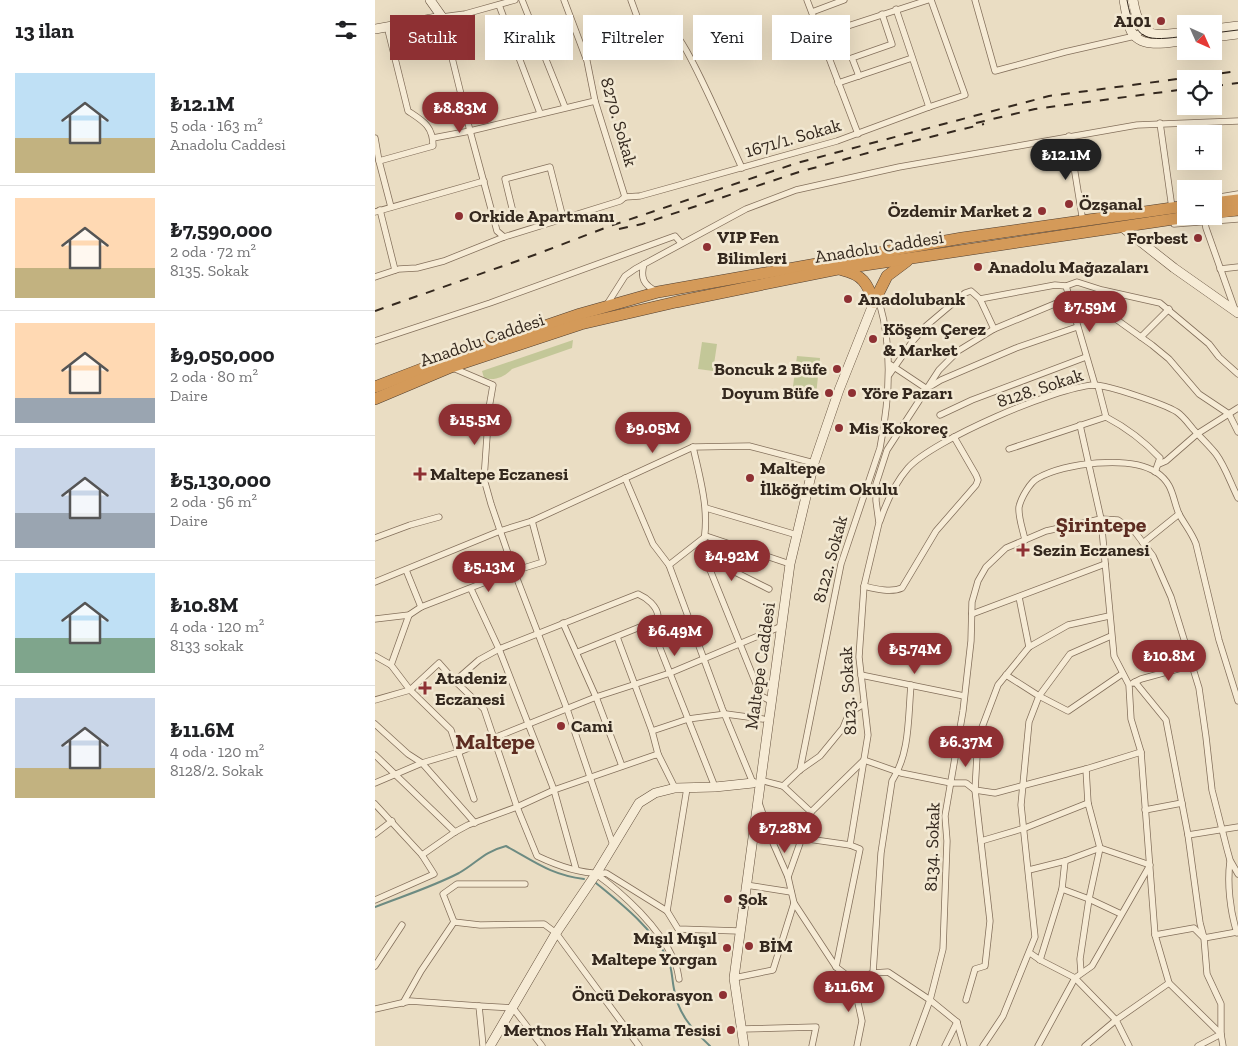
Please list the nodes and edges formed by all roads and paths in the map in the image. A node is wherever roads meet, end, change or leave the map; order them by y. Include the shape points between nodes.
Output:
1 (430, 0) edge
2 (438, 0) edge
3 (515, 0) edge
4 (522, 0) edge
5 (564, 0) edge
6 (631, 0) edge
7 (807, 0) edge
8 (844, 0) edge
9 (929, 0) edge
10 (975, 0) edge
11 (1124, 0) edge
12 (1133, 0) edge
13 (499, 5) junction
14 (896, 9) junction
15 (812, 12) junction
16 (882, 14) junction
17 (440, 15) edge
18 (441, 15) edge
19 (457, 15) edge
20 (813, 15) edge
21 (850, 24) edge
22 (387, 26) junction
23 (390, 26) edge
24 (1238, 26) edge
25 (1223, 28) edge
26 (375, 29) edge
27 (1144, 29) junction
28 (1177, 33) edge
29 (1238, 34) edge
30 (1135, 36) junction
31 (1223, 36) edge
32 (1177, 41) edge
33 (912, 58) junction
34 (452, 60) edge
35 (830, 60) edge
36 (859, 76) junction
37 (838, 83) junction
38 (595, 101) junction
39 (565, 107) junction
40 (929, 107) junction
41 (540, 113) junction
42 (1238, 121) edge
43 (1160, 123) junction
44 (470, 131) junction
45 (859, 134) junction
46 (1069, 136) junction
47 (375, 138) edge
48 (433, 138) junction
49 (379, 161) junction
50 (742, 168) junction
51 (484, 181) junction
52 (1238, 194) edge
53 (625, 197) junction
54 (1222, 197) edge
55 (1238, 200) edge
56 (1222, 202) edge
57 (391, 207) junction
58 (1177, 207) edge
59 (1172, 208) junction
60 (1238, 210) edge
61 (378, 211) edge
62 (513, 212) dead end
63 (1222, 212) edge
64 (563, 218) junction
65 (1238, 218) edge
66 (1177, 219) edge
67 (1222, 220) edge
68 (1083, 222) junction
69 (1177, 224) edge
70 (1206, 225) edge
71 (1122, 227) junction
72 (504, 237) junction
73 (681, 243) junction
74 (886, 258) junction
75 (908, 260) junction
76 (644, 264) junction
77 (1238, 267) edge
78 (838, 269) junction
79 (1220, 269) junction
80 (395, 270) junction
81 (887, 276) junction
82 (375, 277) edge
83 (1066, 286) junction
84 (658, 292) junction
85 (1069, 298) junction
86 (980, 299) junction
87 (874, 302) junction
88 (606, 306) junction
89 (1169, 309) junction
90 (1236, 310) edge
91 (1077, 327) junction
92 (994, 329) junction
93 (1141, 337) junction
94 (375, 341) edge
95 (1086, 358) junction
96 (887, 363) junction
97 (894, 367) junction
98 (451, 368) junction
99 (1238, 374) edge
100 (889, 375) junction
101 (1096, 385) junction
102 (375, 387) edge
103 (927, 389) junction
104 (375, 399) edge
105 (1238, 408) edge
106 (1229, 414) junction
107 (940, 415) dead end
108 (1106, 417) junction
109 (1079, 425) junction
110 (1238, 432) edge
111 (882, 434) junction
112 (1197, 434) junction
113 (955, 437) junction
114 (693, 447) junction
115 (887, 450) junction
116 (1009, 450) dead end
117 (814, 463) junction
118 (1088, 464) junction
119 (1159, 464) junction
120 (1155, 472) junction
121 (625, 478) junction
122 (1238, 498) edge
123 (706, 508) junction
124 (1179, 514) junction
125 (439, 517) dead end
126 (1101, 520) junction
127 (532, 521) junction
128 (879, 523) junction
129 (501, 531) junction
130 (797, 535) junction
131 (706, 536) junction
132 (375, 538) edge
133 (1025, 540) junction
134 (1143, 543) junction
135 (705, 557) junction
136 (790, 564) junction
137 (1105, 564) junction
138 (669, 565) junction
139 (406, 570) junction
140 (514, 571) junction
141 (375, 582) edge
142 (865, 586) junction
143 (769, 588) dead end
144 (471, 589) junction
145 (1019, 598) junction
146 (421, 607) junction
147 (972, 614) junction
148 (409, 615) junction
149 (1109, 616) junction
150 (375, 619) edge
151 (690, 622) junction
152 (563, 623) junction
153 (651, 623) junction
154 (782, 626) junction
155 (539, 633) junction
156 (656, 635) junction
157 (1111, 636) junction
158 (617, 637) junction
159 (739, 643) junction
160 (1029, 647) junction
161 (499, 649) junction
162 (578, 652) junction
163 (375, 656) edge
164 (705, 659) junction
165 (391, 665) junction
166 (1192, 665) junction
167 (670, 673) junction
168 (1122, 674) junction
169 (861, 675) junction
170 (1006, 675) junction
171 (455, 681) junction
172 (1135, 682) junction
173 (634, 684) junction
174 (911, 685) junction
175 (1129, 685) junction
176 (410, 690) junction
177 (965, 696) junction
178 (1039, 696) junction
179 (596, 697) junction
180 (375, 699) edge
181 (771, 701) junction
182 (1238, 701) edge
183 (864, 704) junction
184 (567, 709) junction
185 (725, 714) junction
186 (688, 719) junction
187 (763, 719) dead end
188 (375, 724) edge
189 (529, 725) junction
190 (651, 731) junction
191 (493, 738) junction
192 (459, 752) junction
193 (1141, 752) junction
194 (658, 754) junction
195 (375, 755) edge
196 (864, 760) junction
197 (422, 763) junction
198 (622, 766) junction
199 (1086, 769) junction
200 (800, 770) junction
201 (898, 772) junction
202 (395, 774) junction
203 (590, 776) junction
204 (375, 782) edge
205 (757, 782) junction
206 (951, 783) junction
207 (1024, 785) junction
208 (783, 786) junction
209 (715, 787) junction
210 (675, 788) junction
211 (687, 788) junction
212 (554, 790) junction
213 (975, 790) junction
214 (474, 799) dead end
215 (758, 799) junction
216 (1088, 803) junction
217 (1182, 803) junction
218 (375, 804) edge
219 (517, 807) junction
220 (1145, 810) junction
221 (811, 812) junction
222 (392, 821) junction
223 (475, 822) junction
224 (1238, 827) edge
225 (1025, 828) junction
226 (1222, 830) junction
227 (455, 832) junction
228 (375, 834) edge
229 (1188, 835) junction
230 (801, 838) junction
231 (981, 841) junction
232 (613, 845) junction
233 (850, 845) junction
234 (1100, 848) junction
235 (422, 855) junction
236 (1230, 860) junction
237 (1065, 861) junction
238 (1149, 865) junction
239 (575, 869) junction
240 (1029, 870) junction
241 (595, 874) junction
242 (1238, 874) edge
243 (788, 877) junction
244 (525, 884) dead end
245 (746, 885) junction
246 (1062, 889) junction
247 (791, 892) junction
248 (1089, 899) junction
249 (375, 900) edge
250 (794, 903) junction
251 (667, 911) junction
252 (1121, 914) junction
253 (454, 922) junction
254 (402, 925) dead end
255 (739, 931) junction
256 (556, 933) junction
257 (1237, 933) edge
258 (1155, 934) junction
259 (1204, 938) junction
260 (1030, 953) junction
261 (1040, 960) junction
262 (375, 966) edge
263 (836, 967) junction
264 (1081, 972) junction
265 (873, 973) junction
266 (734, 978) junction
267 (1075, 978) junction
268 (679, 979) dead end
269 (853, 980) junction
270 (1169, 983) junction
271 (930, 1000) junction
272 (966, 1000) dead end
273 (403, 1003) junction
274 (479, 1006) junction
275 (513, 1008) junction
276 (375, 1009) edge
277 (1117, 1020) junction
278 (957, 1022) junction
279 (741, 1029) junction
280 (1221, 1034) junction
281 (483, 1046) edge
282 (490, 1046) edge
283 (542, 1046) edge
284 (639, 1046) edge
285 (744, 1046) edge
286 (812, 1046) edge
287 (857, 1046) edge
288 (913, 1046) edge
289 (945, 1046) edge
290 (964, 1046) edge
291 (983, 1046) edge
292 (1038, 1046) edge
293 (1085, 1046) edge
294 (1129, 1046) edge
295 (1198, 1046) edge
296 (1223, 1046) edge

1 - 17 street
2 - 18 street
3 - 13 street
4 - 39 street
5 - 38 street, 8270. Sokak via 587,60
6 - 50 street via 646,37 673,32 679,37
7 - 15 street
8 - 15 street
9 - 14 street
9 - 40 street, 1671/1. Sokak via 965,95
10 - 30 street via 995,71
11 - 30 street via 1130,30
12 - 27 street via 1139,24
13 - 19 street
13 - 41 street
14 - 16 street
14 - 33 street
15 - 20 street
16 - 21 street
16 - 36 street via 892,44 852,58
22 - 23 street
22 - 26 street
22 - 48 street via 408,111 427,124
24 - 25 street
27 - 28 street via 1149,34
27 - 30 street
29 - 31 street
30 - 32 street via 1158,44
33 - 36 street
33 - 40 street
34 - 44 street
35 - 37 street
36 - 37 street
37 - 45 street
38 - 39 street
38 - 53 street, 8270. Sokak
39 - 41 street
40 - 45 street, 1671/1. Sokak
41 - 44 street
42 - 43 street
43 - 46 street
43 - 59 street
44 - 48 street
44 - 51 street
45 - 50 street, 1671/1. Sokak
46 - 68 street
46 - 73 street via 899,167 797,190 746,208
47 - 49 street
48 - 49 street via 433,146
49 - 57 street
50 - 53 street, 1671/1. Sokak via 640,196
51 - 57 street
51 - 72 street via 497,231
52 - 54 street
53 - 64 street, 1671/1. Sokak
55 - 56 highway
57 - 61 street
58 - 59 highway, Anadolu Caddesi
59 - 68 highway, Anadolu Caddesi
60 - 63 highway
61 - 80 street
62 - 64 street via 505,179 550,167
64 - 72 street, 1671/1. Sokak
65 - 67 street
66 - 71 highway, Anadolu Caddesi
68 - 74 highway, Anadolu Caddesi via 962,238
69 - 71 street
70 - 79 street
71 - 75 highway, Anadolu Caddesi
71 - 90 street via 1174,268
72 - 80 street, 1671/1. Sokak via 444,261
73 - 76 street
73 - 94 street via 675,236
74 - 75 highway, Anadolu Caddesi
74 - 78 highway, Anadolu Caddesi
74 - 81 highway
74 - 84 highway, Anadolu Caddesi
75 - 81 highway
76 - 84 street via 643,278
76 - 88 street via 625,276
77 - 79 street
78 - 87 highway via 862,279 869,287
78 - 98 highway, Anadolu Caddesi via 581,324
79 - 90 street
80 - 82 street, 1671/1. Sokak
81 - 87 highway
83 - 85 street
83 - 86 street via 1055,285
83 - 89 street via 1077,282 1160,303
84 - 88 highway, Anadolu Caddesi
85 - 91 street
85 - 92 street, 8123. Sokak
85 - 93 street via 1083,301 1113,317
86 - 92 street
86 - 97 street via 971,291 965,293 926,326
87 - 96 street, 8122. Sokak via 880,305 885,322
87 - 117 street, Maltepe Caddesi
88 - 102 highway, Anadolu Caddesi
89 - 93 street
89 - 99 street
91 - 95 street
91 - 103 street via 1016,348
92 - 103 street, 8123. Sokak via 957,351
93 - 106 street via 1169,360 1199,394
95 - 101 street
95 - 107 street
96 - 97 street
96 - 100 street, 8122. Sokak
97 - 100 street
97 - 103 street
98 - 104 highway, Anadolu Caddesi
98 - 129 street via 493,385 484,479
100 - 111 street, 8122. Sokak
101 - 108 street
101 - 112 street, 8128. Sokak via 1178,413
101 - 113 street, 8128. Sokak via 1070,390 1014,410
103 - 115 street, 8123. Sokak
105 - 106 street
106 - 110 street
106 - 112 street
108 - 109 street
108 - 119 street via 1147,445 1160,458
109 - 116 street
109 - 118 street
111 - 115 street
111 - 200 street, 8122. Sokak via 841,564
112 - 119 street
112 - 122 street, 8128. Sokak via 1217,455
113 - 128 street, 8128. Sokak via 909,467 896,485
113 - 142 street via 977,475 976,484 936,531 902,588 881,590
114 - 117 street via 749,446
114 - 121 street
114 - 123 street
115 - 128 street, 8123. Sokak via 876,484
117 - 130 street, Maltepe Caddesi
118 - 120 street via 1123,463
118 - 126 street
118 - 133 street via 1036,479 1019,506
119 - 120 street
120 - 124 street via 1173,491
121 - 127 street
121 - 138 street via 653,544
123 - 130 street
123 - 131 street
124 - 134 street
124 - 182 street via 1196,544 1219,640
125 - 132 street
126 - 133 street, 8134. Sokak via 1047,531
126 - 134 street via 1118,520 1135,532
126 - 137 street
127 - 129 street
127 - 140 street via 543,562
128 - 142 street, 8123. Sokak
129 - 139 street
129 - 140 street
130 - 136 street, Maltepe Caddesi
131 - 135 street via 702,550
131 - 136 street
131 - 138 street
133 - 147 street, 8134. Sokak via 1006,548 986,567 978,581
134 - 166 street via 1153,556 1171,597
135 - 143 street
135 - 159 street
136 - 154 street, Maltepe Caddesi
137 - 145 street
137 - 149 street
138 - 151 street
139 - 141 street
139 - 146 street
140 - 144 street
140 - 155 street
142 - 169 street, 8123. Sokak via 859,657
144 - 146 street
144 - 161 street
145 - 147 street
145 - 160 street
146 - 148 street
147 - 177 street, 8134. Sokak
148 - 150 street
148 - 165 street
149 - 157 street
149 - 160 street via 1068,624
151 - 156 street
151 - 164 street
152 - 153 street via 638,594 657,611 658,616
152 - 155 street
152 - 162 street
153 - 156 street
153 - 158 street
154 - 159 street
154 - 181 street, Maltepe Caddesi
155 - 161 street
155 - 184 street
156 - 167 street
157 - 168 street via 1114,656
157 - 178 street via 1070,654
158 - 162 street
158 - 173 street
159 - 164 street
159 - 181 street via 761,696
160 - 170 street
161 - 171 street via 479,660
161 - 189 street
162 - 179 street
163 - 165 street
164 - 167 street
164 - 185 street
165 - 176 street
166 - 172 street
166 - 226 street via 1199,688 1211,790
167 - 173 street
167 - 186 street
168 - 175 street
168 - 178 street via 1068,712
169 - 174 street
169 - 183 street, 8123. Sokak
170 - 178 street
170 - 213 street via 998,685 977,738
171 - 176 street via 439,663
171 - 191 street via 484,709
172 - 175 street
172 - 217 street via 1166,720
173 - 179 street
173 - 190 street
174 - 177 street
174 - 201 street via 906,750
175 - 193 street via 1131,719
176 - 180 street
176 - 192 street via 451,730
177 - 206 street, 8134. Sokak
178 - 207 street via 1029,722
179 - 184 street
179 - 198 street
181 - 205 street, Maltepe Caddesi
183 - 196 street, 8123. Sokak via 868,735
183 - 200 street via 849,712 843,728 820,756
184 - 189 street
184 - 203 street
185 - 186 street
185 - 187 street
185 - 205 street
186 - 190 street
186 - 209 street
188 - 197 street
189 - 191 street
189 - 212 street
190 - 194 street
191 - 192 street
191 - 219 street
192 - 197 street
192 - 214 street
193 - 199 street
193 - 220 street
194 - 198 street
194 - 203 street
194 - 210 street
195 - 202 street
196 - 201 street
196 - 221 street
196 - 233 street, 8123. Sokak
197 - 202 street
197 - 223 street
198 - 203 street
199 - 207 street
199 - 216 street
200 - 208 street
201 - 206 street
201 - 265 street via 892,781 881,853
202 - 204 street
202 - 227 street
203 - 212 street
203 - 232 street
205 - 208 street
205 - 209 street
205 - 215 street, Maltepe Caddesi
206 - 213 street via 966,783
206 - 271 street, 8134. Sokak via 945,816 943,949
207 - 213 street via 995,793
207 - 225 street via 1021,805
208 - 221 street
209 - 211 street
210 - 211 street
210 - 232 street via 655,793 639,803
211 - 251 street
212 - 219 street
212 - 239 street
213 - 231 street
215 - 243 street
215 - 245 street, Maltepe Caddesi
216 - 225 street
216 - 234 street
217 - 220 street
217 - 229 street
218 - 222 street
219 - 223 street
219 - 239 street via 537,856 555,865
220 - 238 street
221 - 230 street
222 - 228 street
222 - 235 street
223 - 227 street
224 - 226 street
225 - 231 street
225 - 240 street
226 - 229 street
226 - 236 street
227 - 235 street
229 - 259 street via 1199,923
230 - 233 street
230 - 243 street
231 - 272 street via 990,920 985,966 975,969
232 - 241 street
233 - 263 street via 860,849
234 - 237 street
234 - 238 street
234 - 248 street
235 - 249 street via 434,874
236 - 242 street
236 - 257 street via 1229,885
237 - 240 street
237 - 246 street
238 - 252 street
238 - 258 street
239 - 241 street
240 - 260 street via 1035,938
241 - 251 street via 605,873
241 - 256 street
241 - 268 street via 616,888 651,925 675,962
243 - 247 street
244 - 253 street via 457,884 443,894
245 - 247 street
245 - 255 street, Maltepe Caddesi
246 - 248 street
246 - 261 street
247 - 250 street
248 - 252 street
248 - 264 street
250 - 263 street
250 - 266 street via 773,970
251 - 255 street via 678,929
252 - 264 street via 1092,966
253 - 256 street via 544,924
253 - 273 street
254 - 262 street
255 - 266 street, Maltepe Caddesi
256 - 275 street
256 - 284 street
257 - 259 street
258 - 259 street via 1194,928
258 - 270 street
259 - 280 street via 1207,974 1221,1004
260 - 261 street
260 - 291 street via 1003,1016
261 - 267 street
263 - 269 street
264 - 267 street
265 - 269 street
265 - 271 street via 888,972
266 - 279 street, Maltepe Caddesi
267 - 277 street
267 - 292 street
269 - 287 street via 861,1022
270 - 277 street
270 - 280 street
271 - 278 street
271 - 288 street, 8134. Sokak
273 - 274 street
273 - 276 street
274 - 275 street
274 - 281 street
275 - 282 street
275 - 283 street
277 - 293 street
277 - 294 street
278 - 289 street
278 - 290 street
279 - 285 street, Maltepe Caddesi
279 - 286 street via 816,1027
280 - 295 street
280 - 296 street

